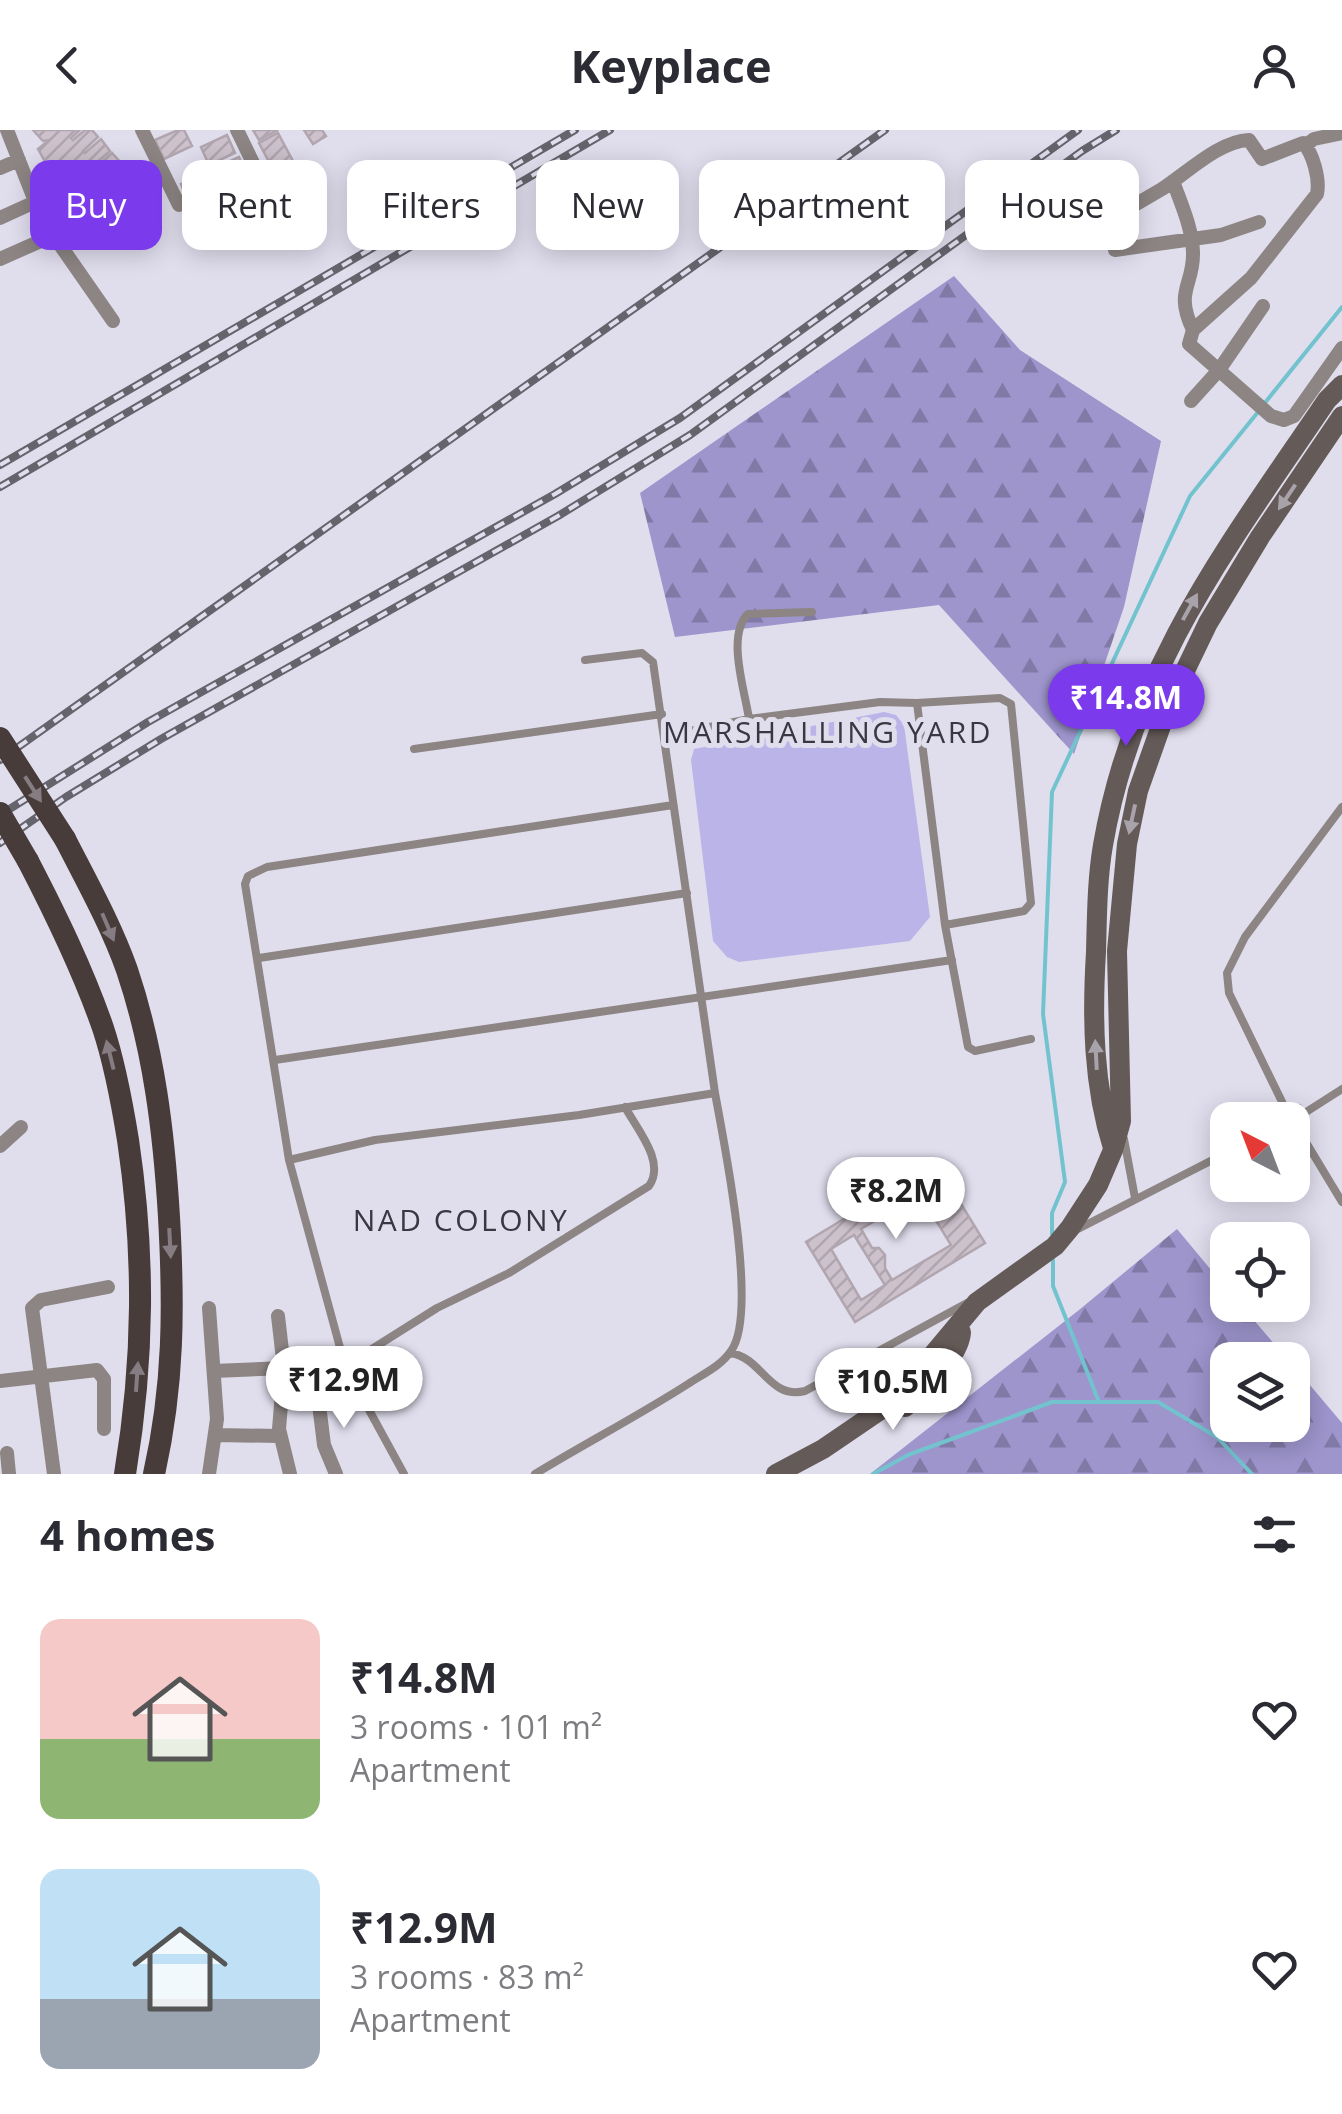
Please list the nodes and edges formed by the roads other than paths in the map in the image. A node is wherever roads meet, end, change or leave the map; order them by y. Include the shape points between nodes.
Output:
1 (8, 130) edge
2 (142, 130) edge
3 (237, 130) edge
4 (1342, 133) edge
5 (1306, 145) junction
6 (19, 160) junction
7 (0, 168) edge
8 (1173, 181) junction
9 (30, 187) edge
10 (1139, 201) edge
11 (30, 205) edge
12 (0, 218) edge
13 (1259, 222) dead end
14 (1192, 238) junction
15 (30, 246) edge
16 (1139, 246) edge
17 (65, 250) edge
18 (0, 259) edge
19 (1263, 306) dead end
20 (113, 321) dead end
21 (1193, 330) junction
22 (1342, 348) edge
23 (1218, 370) junction
24 (1342, 386) edge
25 (1191, 401) dead end
26 (1342, 416) edge
27 (812, 612) dead end
28 (585, 660) dead end
29 (917, 703) junction
30 (662, 714) junction
31 (749, 719) junction
32 (665, 736) junction
33 (0, 738) edge
34 (414, 749) dead end
35 (673, 805) junction
36 (1342, 807) edge
37 (0, 813) edge
38 (686, 893) junction
39 (944, 925) junction
40 (259, 958) junction
41 (952, 960) junction
42 (703, 999) junction
43 (1031, 1039) dead end
44 (274, 1060) junction
45 (1342, 1089) edge
46 (715, 1093) junction
47 (1282, 1102) edge
48 (625, 1107) junction
49 (1310, 1110) edge
50 (1120, 1122) junction
51 (21, 1127) dead end
52 (0, 1146) edge
53 (1113, 1150) junction
54 (1310, 1152) edge
55 (289, 1160) junction
56 (1210, 1161) edge
57 (1134, 1198) junction
58 (1342, 1202) edge
59 (1063, 1237) junction
60 (108, 1287) dead end
61 (988, 1293) junction
62 (209, 1308) dead end
63 (278, 1316) dead end
64 (962, 1324) junction
65 (730, 1353) junction
66 (345, 1366) junction
67 (284, 1368) junction
68 (214, 1371) junction
69 (40, 1376) junction
70 (0, 1381) edge
71 (317, 1388) dead end
72 (104, 1429) dead end
73 (215, 1434) junction
74 (279, 1436) junction
75 (6, 1453) dead end
76 (9, 1474) edge
77 (54, 1474) edge
78 (126, 1474) edge
79 (154, 1474) edge
80 (209, 1474) edge
81 (290, 1474) edge
82 (336, 1474) edge
83 (404, 1474) edge
84 (536, 1474) edge
85 (776, 1474) edge
86 (802, 1474) edge

1 - 6 street
2 - 3 street via 179,204 256,169
4 - 5 street
5 - 8 street via 1262,159 1252,142 1242,140
5 - 21 street via 1317,194 1250,278
6 - 7 street
6 - 9 street
8 - 10 street
8 - 14 street
11 - 12 street
13 - 14 street
14 - 16 street
14 - 21 street via 1182,298
15 - 18 street
17 - 20 street
19 - 23 street
21 - 23 street via 1188,344
22 - 23 street via 1294,416 1284,420
23 - 25 street
53 -> 24 street via 1100,1095 1094,990 1104,843 1131,740 1190,604 1246,514
26 -> 50 street via 1208,623 1138,791 1116,951
27 - 31 lane via 748,614 740,622 736,637
28 - 30 lane via 649,657
29 - 31 lane
29 - 39 lane
29 - 39 lane via 1000,698 1010,704 1031,903 1024,910
30 - 32 lane
30 - 34 lane
31 - 32 lane
32 - 35 lane
33 -> 79 main road, bridge via 65,839 126,967 140,1012 164,1132 174,1312 165,1426
35 - 38 lane
35 - 40 lane via 254,870 245,884
36 - 47 lane via 1226,972 1229,993
78 -> 37 main road, bridge via 142,1300 139,1213 122,1106 104,1031 68,939
38 - 40 lane
38 - 42 lane
39 - 41 lane
40 - 44 lane
41 - 42 lane
41 - 43 lane via 972,1051
42 - 44 lane
42 - 46 lane
44 - 55 lane
45 - 49 lane
46 - 48 lane
46 - 65 lane via 739,1236 738,1335
48 - 55 lane via 375,1140
48 - 66 lane via 656,1164 649,1186
50 - 53 street
50 - 57 lane
51 - 52 street
53 - 59 street
54 - 58 lane
55 - 66 lane
56 - 57 lane
57 - 59 lane
59 - 61 street
60 - 69 street via 33,1304
61 - 64 street
61 - 65 lane via 805,1391 779,1390 750,1358
62 - 68 street
63 - 67 street
64 - 85 street via 895,1400
64 - 86 street via 960,1341 916,1397
65 - 84 lane
66 - 83 lane
67 - 68 street
67 - 74 street
68 - 73 street
69 - 70 street
69 - 72 street via 101,1372
69 - 77 street
71 - 82 street via 324,1444
73 - 74 street
73 - 80 street
74 - 81 street
75 - 76 street

